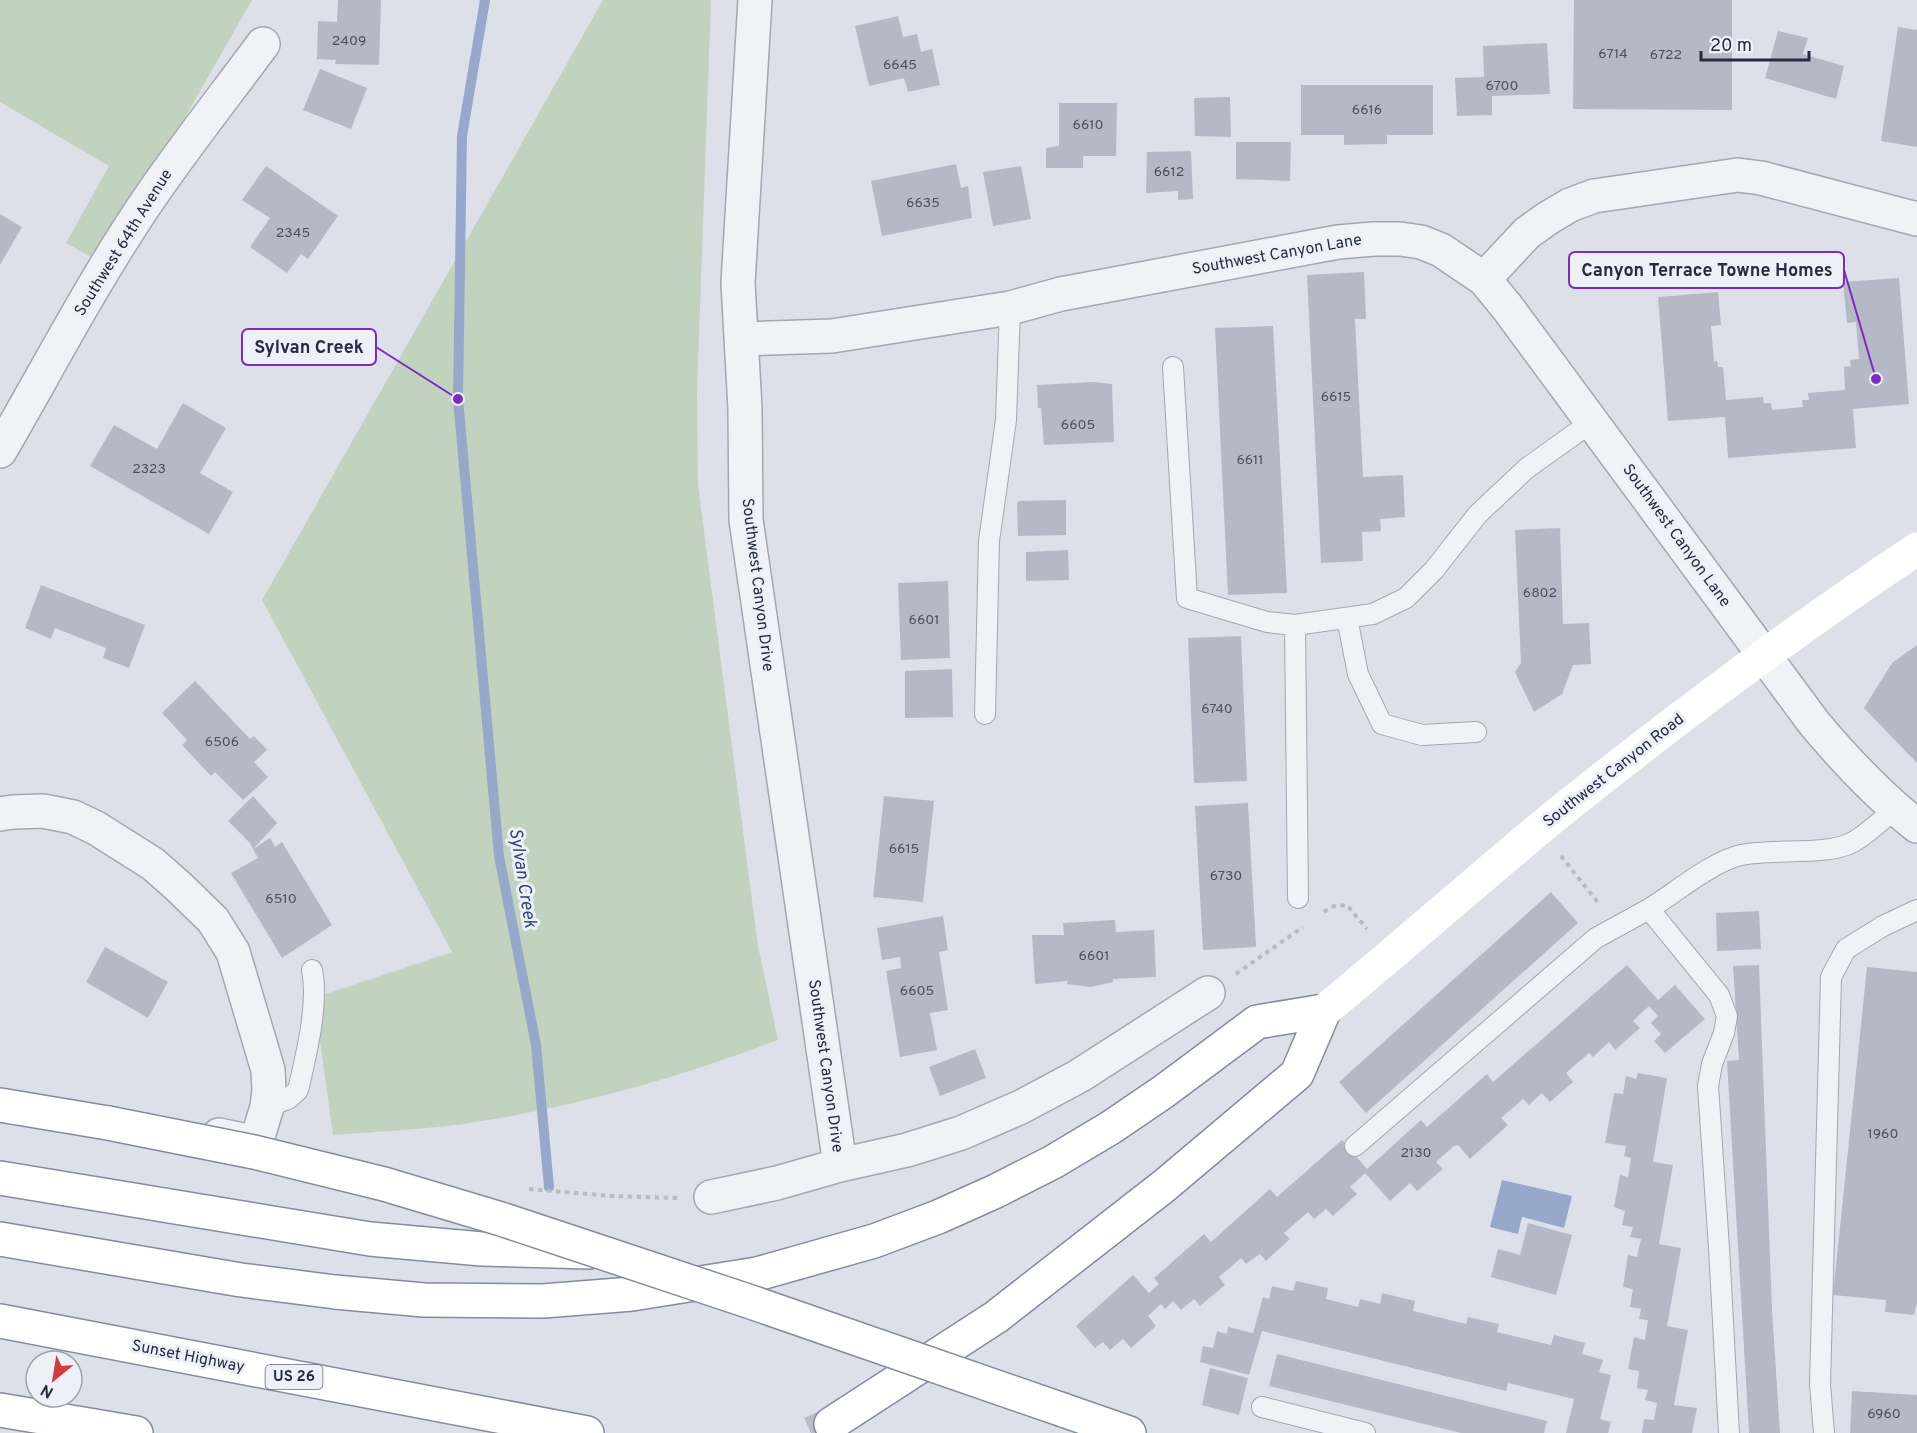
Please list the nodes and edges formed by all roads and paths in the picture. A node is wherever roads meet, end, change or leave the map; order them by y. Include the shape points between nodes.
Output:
1 (755, 0) edge
2 (263, 44) dead end
3 (1917, 219) edge
4 (1484, 279) junction
5 (1010, 308) junction
6 (741, 339) junction
7 (1173, 367) dead end
8 (1593, 421) junction
9 (0, 451) edge
10 (1917, 549) edge
11 (1347, 618) junction
12 (1295, 626) junction
13 (1764, 655) junction
14 (985, 714) dead end
15 (1476, 732) dead end
16 (0, 814) edge
17 (1906, 818) edge
18 (1539, 830) junction
19 (1298, 898) dead end
20 (1650, 909) junction
21 (1917, 910) edge
22 (1320, 914) dead end
23 (1311, 921) dead end
24 (1615, 926) junction
25 (1390, 957) junction
26 (312, 970) dead end
27 (1208, 993) joint
28 (1324, 1011) junction
29 (0, 1105) edge
30 (267, 1107) junction
31 (213, 1133) dead end
32 (1355, 1146) dead end
33 (840, 1165) junction
34 (0, 1178) edge
35 (711, 1197) dead end
36 (0, 1239) edge
37 (757, 1274) junction
38 (0, 1322) edge
39 (1262, 1407) dead end
40 (0, 1410) edge
41 (831, 1424) tunnel mouth
42 (136, 1433) edge
43 (587, 1433) edge
44 (1129, 1433) edge
45 (1365, 1433) edge
46 (1729, 1433) edge
47 (1824, 1433) edge

1 - 6 street, Southwest Canyon Drive via 738,284
2 - 9 street, Southwest 64th Avenue via 143,208
3 - 4 street via 1738,175 1594,196 1570,205 1527,233
4 - 5 street, Southwest Canyon Lane via 1442,250 1421,242 1374,239 1326,244 1061,294
4 - 8 street, Southwest Canyon Lane
5 - 6 street, Southwest Canyon Lane via 832,336
5 - 14 lane via 1006,420 989,541
6 - 33 street, Southwest Canyon Drive via 746,520
7 - 12 lane via 1187,598
8 - 11 lane via 1527,468 1478,514 1434,570 1406,598 1373,614
8 - 13 street, Southwest Canyon Lane
10 - 13 main road, Southwest Canyon Road
11 - 12 lane
11 - 15 lane via 1358,674 1382,724 1422,735
12 - 19 lane
13 - 17 street, Southwest Canyon Lane via 1819,730
13 - 18 main road, Southwest Canyon Road
16 - 30 street via 43,811 73,817 96,828 153,864 213,920 233,952 260,1040 268,1070
17 - 20 lane via 1833,849 1739,855 1713,865
18 - 24 path
18 - 25 main road, Southwest Canyon Road
20 - 24 lane
20 - 46 lane via 1719,995 1727,1016 1708,1086
21 - 47 lane via 1846,949 1831,977 1820,1384
22 - 25 path via 1334,906 1347,905
23 - 27 path
24 - 32 lane via 1596,938
25 - 28 main road, Southwest Canyon Road
26 - 30 lane via 313,1006 298,1090 288,1099
27 - 33 street, Southwest Canyon Drive via 1080,1076 1021,1107 961,1133
28 - 37 main road via 1257,1022 1110,1128 996,1191 874,1241
28 - 41 main road via 1297,1074 1164,1186 996,1317
29 - 44 main road, bridge via 265,1155 384,1184 746,1300
30 - 31 street via 256,1143
33 - 35 street, Southwest Canyon Drive
34 - 37 main road via 370,1239 482,1250 604,1252
36 - 37 main road via 241,1280 424,1300 543,1301 621,1295
38 - 43 main road, Sunset Highway / US 26
39 - 45 lane
40 - 42 main road

